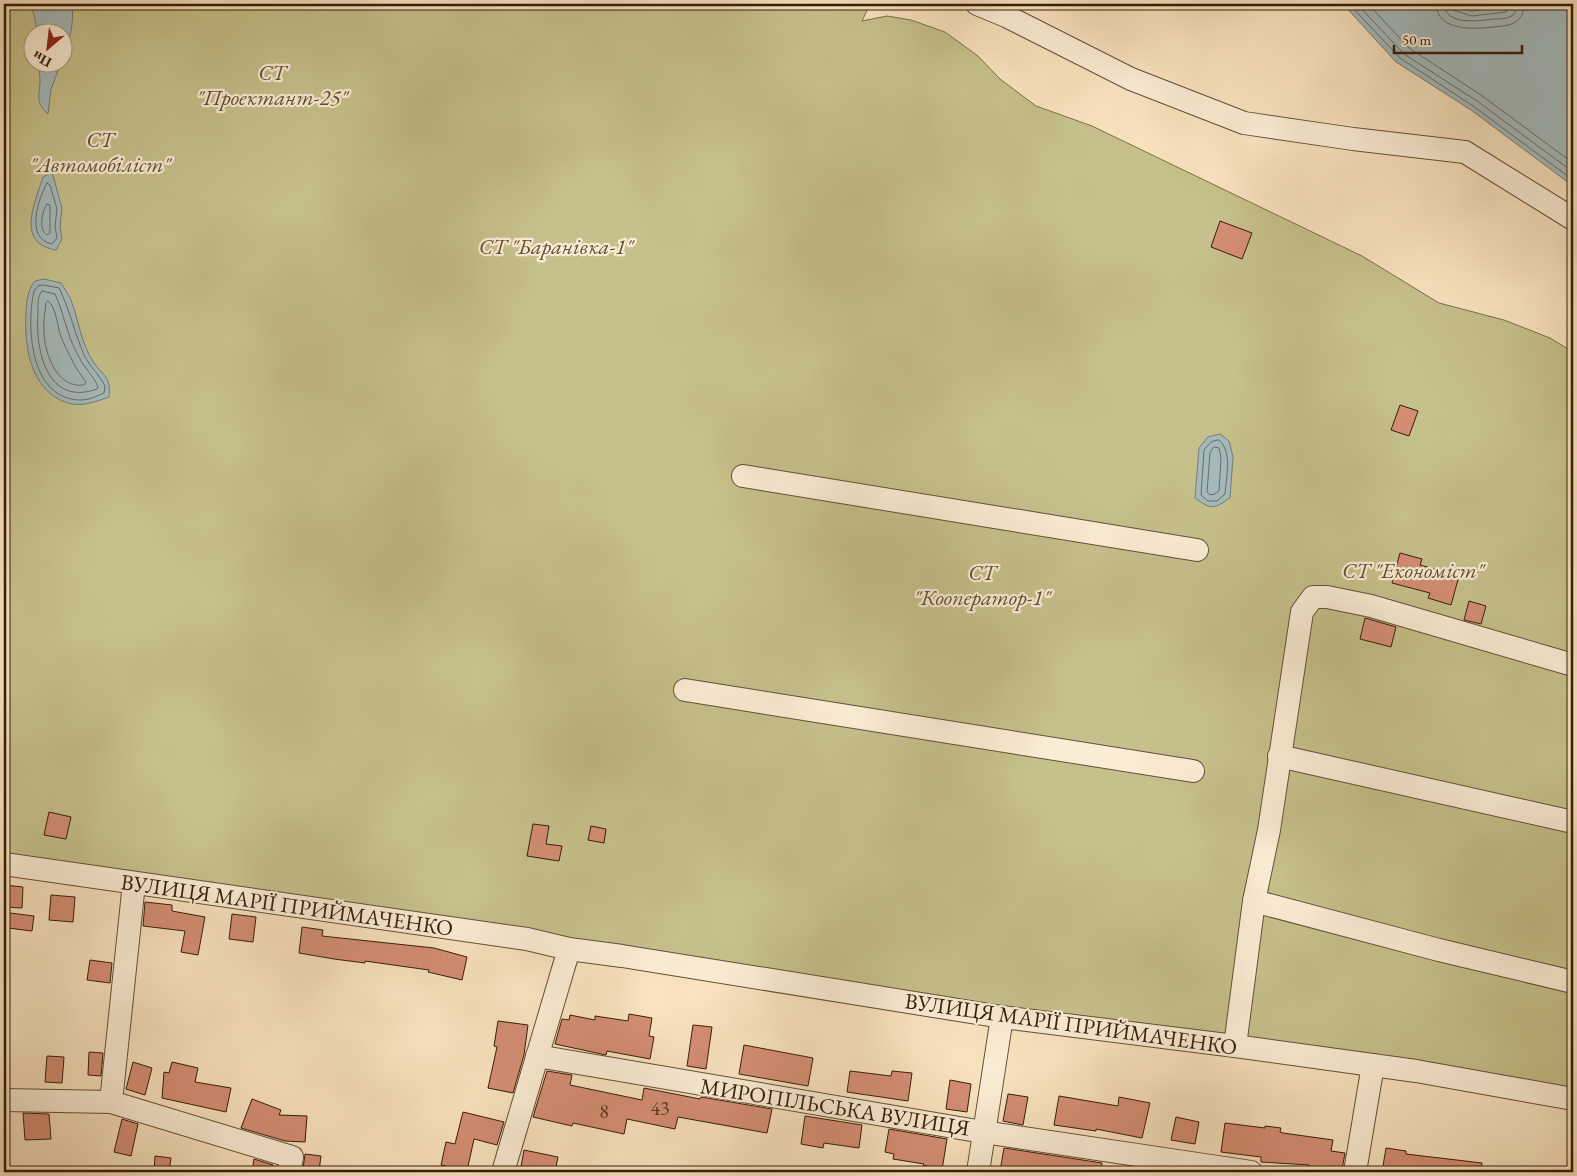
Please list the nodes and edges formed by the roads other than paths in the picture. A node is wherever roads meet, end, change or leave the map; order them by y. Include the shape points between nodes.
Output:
1 (977, 4) edge
2 (1573, 219) edge
3 (743, 476) dead end
4 (1197, 550) dead end
5 (1573, 665) edge
6 (685, 690) dead end
7 (1279, 756) junction
8 (1193, 771) dead end
9 (1573, 822) edge
10 (4, 864) edge
11 (134, 883) junction
12 (1254, 900) junction
13 (569, 949) junction
14 (1573, 982) edge
15 (1002, 1018) junction
16 (1235, 1046) junction
17 (537, 1056) junction
18 (1373, 1065) junction
19 (1573, 1099) edge
20 (4, 1100) edge
21 (111, 1102) junction
22 (983, 1132) junction
23 (1132, 1163) edge
24 (288, 1172) edge
25 (503, 1172) edge
26 (978, 1172) edge
27 (1250, 1172) edge
28 (1355, 1172) edge

1 - 2 street via 1131,79 1244,123 1465,152
3 - 4 street
5 - 7 street via 1371,606 1313,597 1302,612
6 - 8 street
7 - 9 street
7 - 12 street via 1269,830
10 - 11 street, ВУЛИЦЯ МАРІЇ ПРИЙМАЧЕНКО
11 - 13 street, ВУЛИЦЯ МАРІЇ ПРИЙМАЧЕНКО via 528,940
11 - 21 street
12 - 14 street via 1438,950
12 - 16 street
13 - 15 street, ВУЛИЦЯ МАРІЇ ПРИЙМАЧЕНКО
13 - 17 street
15 - 16 street, ВУЛИЦЯ МАРІЇ ПРИЙМАЧЕНКО
15 - 22 street
16 - 18 street, ВУЛИЦЯ МАРІЇ ПРИЙМАЧЕНКО
17 - 22 street, МИРОПІЛЬСЬКА ВУЛИЦЯ
17 - 25 street
18 - 19 street, ВУЛИЦЯ МАРІЇ ПРИЙМАЧЕНКО
18 - 28 street
20 - 21 street
21 - 24 street via 292,1157
22 - 23 street, МИРОПІЛЬСЬКА ВУЛИЦЯ
22 - 26 street
23 - 27 street, МИРОПІЛЬСЬКА ВУЛИЦЯ

